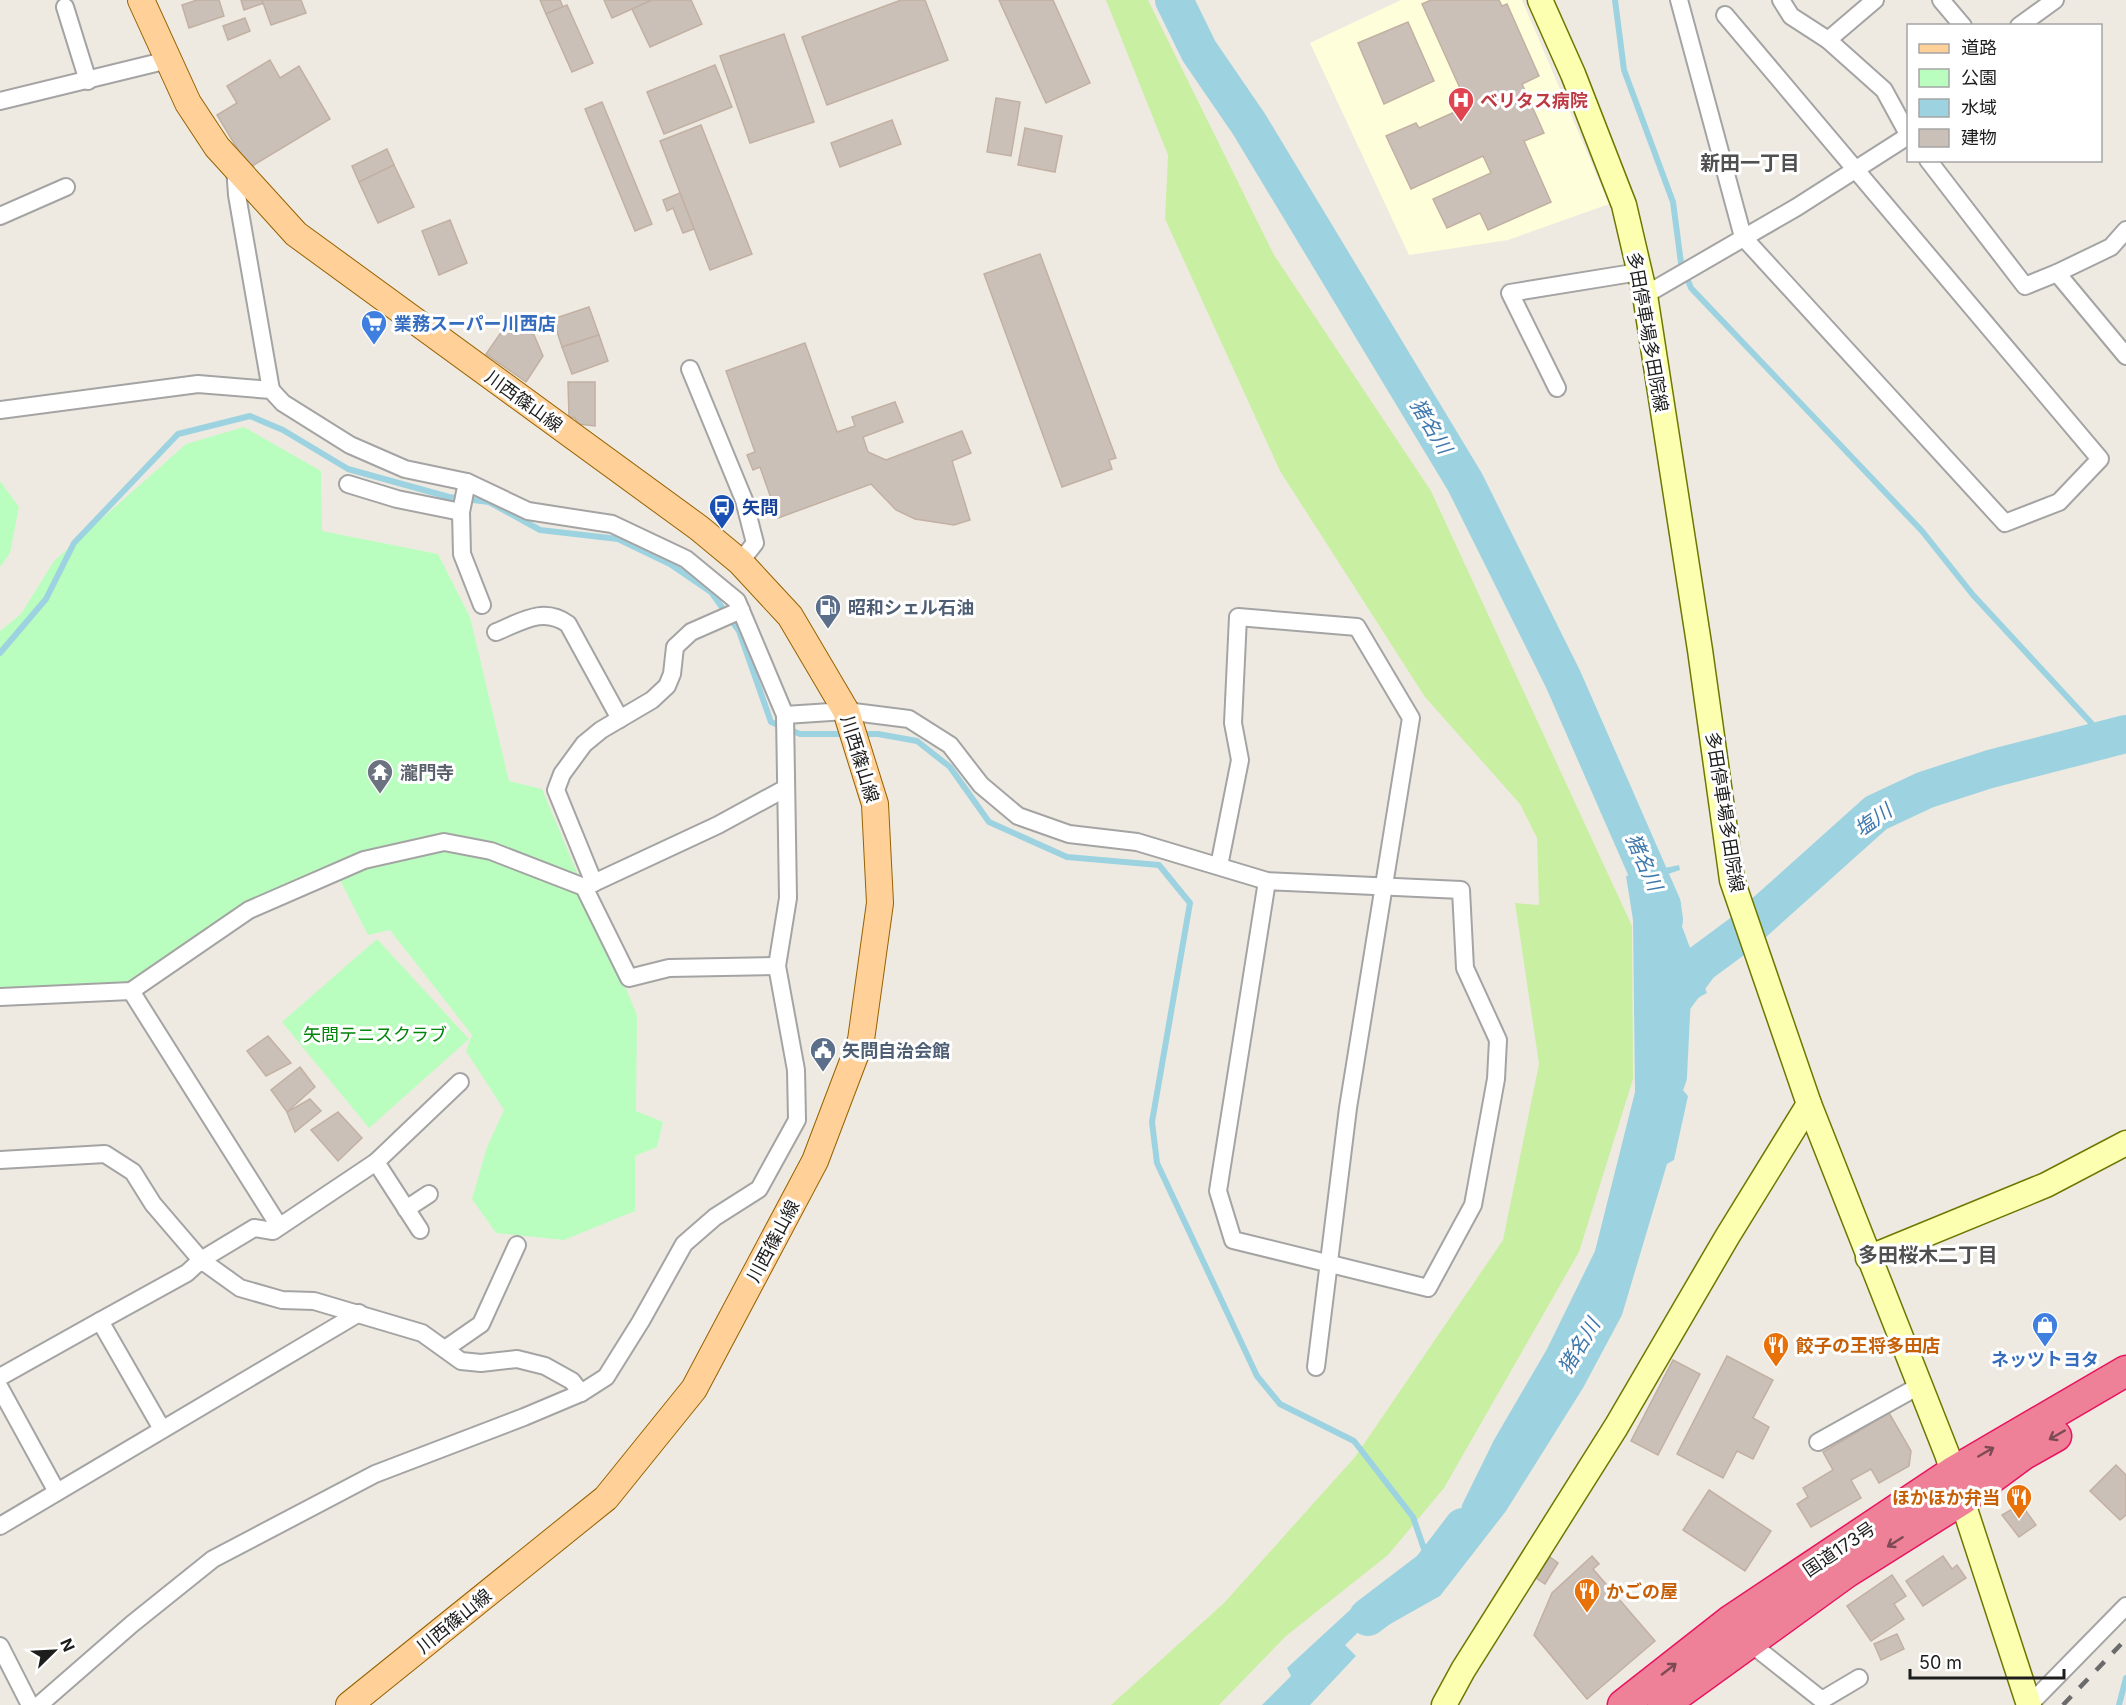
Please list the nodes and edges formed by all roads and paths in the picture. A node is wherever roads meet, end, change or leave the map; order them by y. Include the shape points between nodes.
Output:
1 (141, 0) edge
2 (1540, 0) edge
3 (1679, 0) edge
4 (1781, 0) edge
5 (1875, 0) edge
6 (1941, 0) edge
7 (2050, 1) edge
8 (66, 7) dead end
9 (1725, 15) dead end
10 (1961, 24) edge
11 (2021, 24) edge
12 (1828, 40) junction
13 (168, 60) junction
14 (88, 81) junction
15 (0, 101) edge
16 (1907, 133) edge
17 (1907, 136) edge
18 (1930, 162) edge
19 (235, 167) junction
20 (1856, 170) junction
21 (66, 188) dead end
22 (0, 216) edge
23 (2126, 230) edge
24 (1744, 238) junction
25 (2057, 273) junction
26 (1642, 284) junction
27 (2126, 356) edge
28 (690, 369) dead end
29 (1557, 388) dead end
30 (271, 390) junction
31 (0, 410) edge
32 (467, 482) junction
33 (348, 484) dead end
34 (461, 512) junction
35 (740, 562) junction
36 (482, 605) dead end
37 (741, 610) junction
38 (496, 632) dead end
39 (846, 711) junction
40 (785, 715) junction
41 (620, 719) junction
42 (786, 788) junction
43 (1219, 866) junction
44 (1267, 881) junction
45 (589, 885) junction
46 (1382, 888) junction
47 (777, 966) junction
48 (131, 991) junction
49 (0, 997) edge
50 (1809, 1104) junction
51 (399, 1140) dead end
52 (2126, 1143) edge
53 (2, 1158) edge
54 (376, 1162) junction
55 (429, 1194) dead end
56 (406, 1209) junction
57 (279, 1226) junction
58 (420, 1230) dead end
59 (517, 1245) dead end
60 (1868, 1258) junction
61 (201, 1260) junction
62 (1329, 1264) junction
63 (359, 1313) junction
64 (100, 1321) junction
65 (445, 1349) junction
66 (1316, 1366) dead end
67 (2126, 1371) edge
68 (0, 1377) edge
69 (1919, 1386) junction
70 (0, 1388) edge
71 (581, 1393) junction
72 (2126, 1395) edge
73 (162, 1429) junction
74 (1818, 1442) dead end
75 (1958, 1486) junction
76 (57, 1492) junction
77 (0, 1526) edge
78 (2126, 1606) edge
79 (1750, 1643) junction
80 (1, 1650) edge
81 (1859, 1678) dead end
82 (30, 1705) edge
83 (39, 1705) edge
84 (349, 1705) edge
85 (1444, 1705) edge
86 (1623, 1705) edge
87 (1663, 1705) edge
88 (2029, 1705) edge

1 - 13 main road, 川西篠山線
2 - 26 main road, 多田停車場多田院線 via 1624,205
3 - 24 street
4 - 12 street via 1791,16
5 - 12 street
6 - 10 street
7 - 11 street
8 - 14 street
9 - 20 street
12 - 16 street via 1884,90
13 - 14 street
13 - 19 main road, 川西篠山線 via 188,103
14 - 15 street
17 - 20 street
18 - 25 street via 2025,286
19 - 30 street
19 - 35 main road, 川西篠山線 via 296,234
20 - 24 street
20 - 24 street via 2100,459 2059,502 2005,523
21 - 22 street
23 - 25 street via 2110,247
24 - 26 street
25 - 27 street
26 - 29 street via 1510,293
26 - 50 main road, 多田停車場多田院線 via 1732,880
28 - 35 street via 744,500 755,543
30 - 31 street via 198,384
30 - 32 street via 283,403 350,445 405,469
32 - 34 street
32 - 37 street via 528,510 612,524 686,559 737,601
33 - 34 street
34 - 36 street via 462,554
35 - 39 main road, 川西篠山線 via 790,616
37 - 40 street
37 - 41 street via 691,632 675,647 667,686
38 - 41 street via 545,613 558,616 568,624
39 - 40 street
39 - 43 street via 909,719 950,745 981,785 1018,816 1069,834 1137,842
39 - 84 main road, 川西篠山線 via 875,804 880,903 861,1040 815,1161 694,1389 606,1498
40 - 42 street
41 - 45 street via 584,744 562,774 556,790
42 - 45 street
42 - 47 street via 788,898
43 - 44 street
43 - 46 street via 1240,760 1233,723 1238,617 1357,627 1411,718
44 - 46 street
44 - 62 street via 1218,1191 1233,1240
45 - 47 street via 629,978 669,968
45 - 48 street via 491,851 444,842 364,860 249,910
46 - 62 street
46 - 62 street via 1461,890 1465,968 1498,1040 1496,1079 1473,1205 1428,1288
47 - 71 street via 796,1070 797,1120 759,1189 715,1217 684,1244 606,1377
48 - 49 street
48 - 57 street
50 - 60 main road, 多田停車場多田院線
50 - 85 main road
51 - 54 street via 460,1082
52 - 60 main road via 2046,1185
53 - 61 street via 105,1154 133,1172 153,1204
54 - 56 street
54 - 57 street
55 - 56 street
56 - 58 street
57 - 61 street via 273,1231 254,1228
59 - 65 street via 481,1324
60 - 69 main road, 多田停車場多田院線
61 - 63 street via 240,1288 282,1300 314,1301
61 - 64 street via 188,1273
62 - 66 street
63 - 65 street via 422,1333
63 - 73 street
64 - 68 street
64 - 73 street
65 - 71 street via 460,1361 517,1359 545,1366 572,1381
75 -> 67 highway, 国道173号
69 - 74 street
69 - 75 main road, 多田停車場多田院線
70 - 76 street
71 - 83 street via 375,1474 213,1559
72 -> 75 highway, 国道173号 via 2024,1454
73 - 76 street
75 -> 79 highway, 国道173号
86 -> 75 highway, 国道173号 via 1730,1621
75 - 88 main road, 多田停車場多田院線
76 - 77 street
78 - 88 street
79 - 81 street via 1822,1700
79 - 87 highway, 国道173号
80 - 82 street

